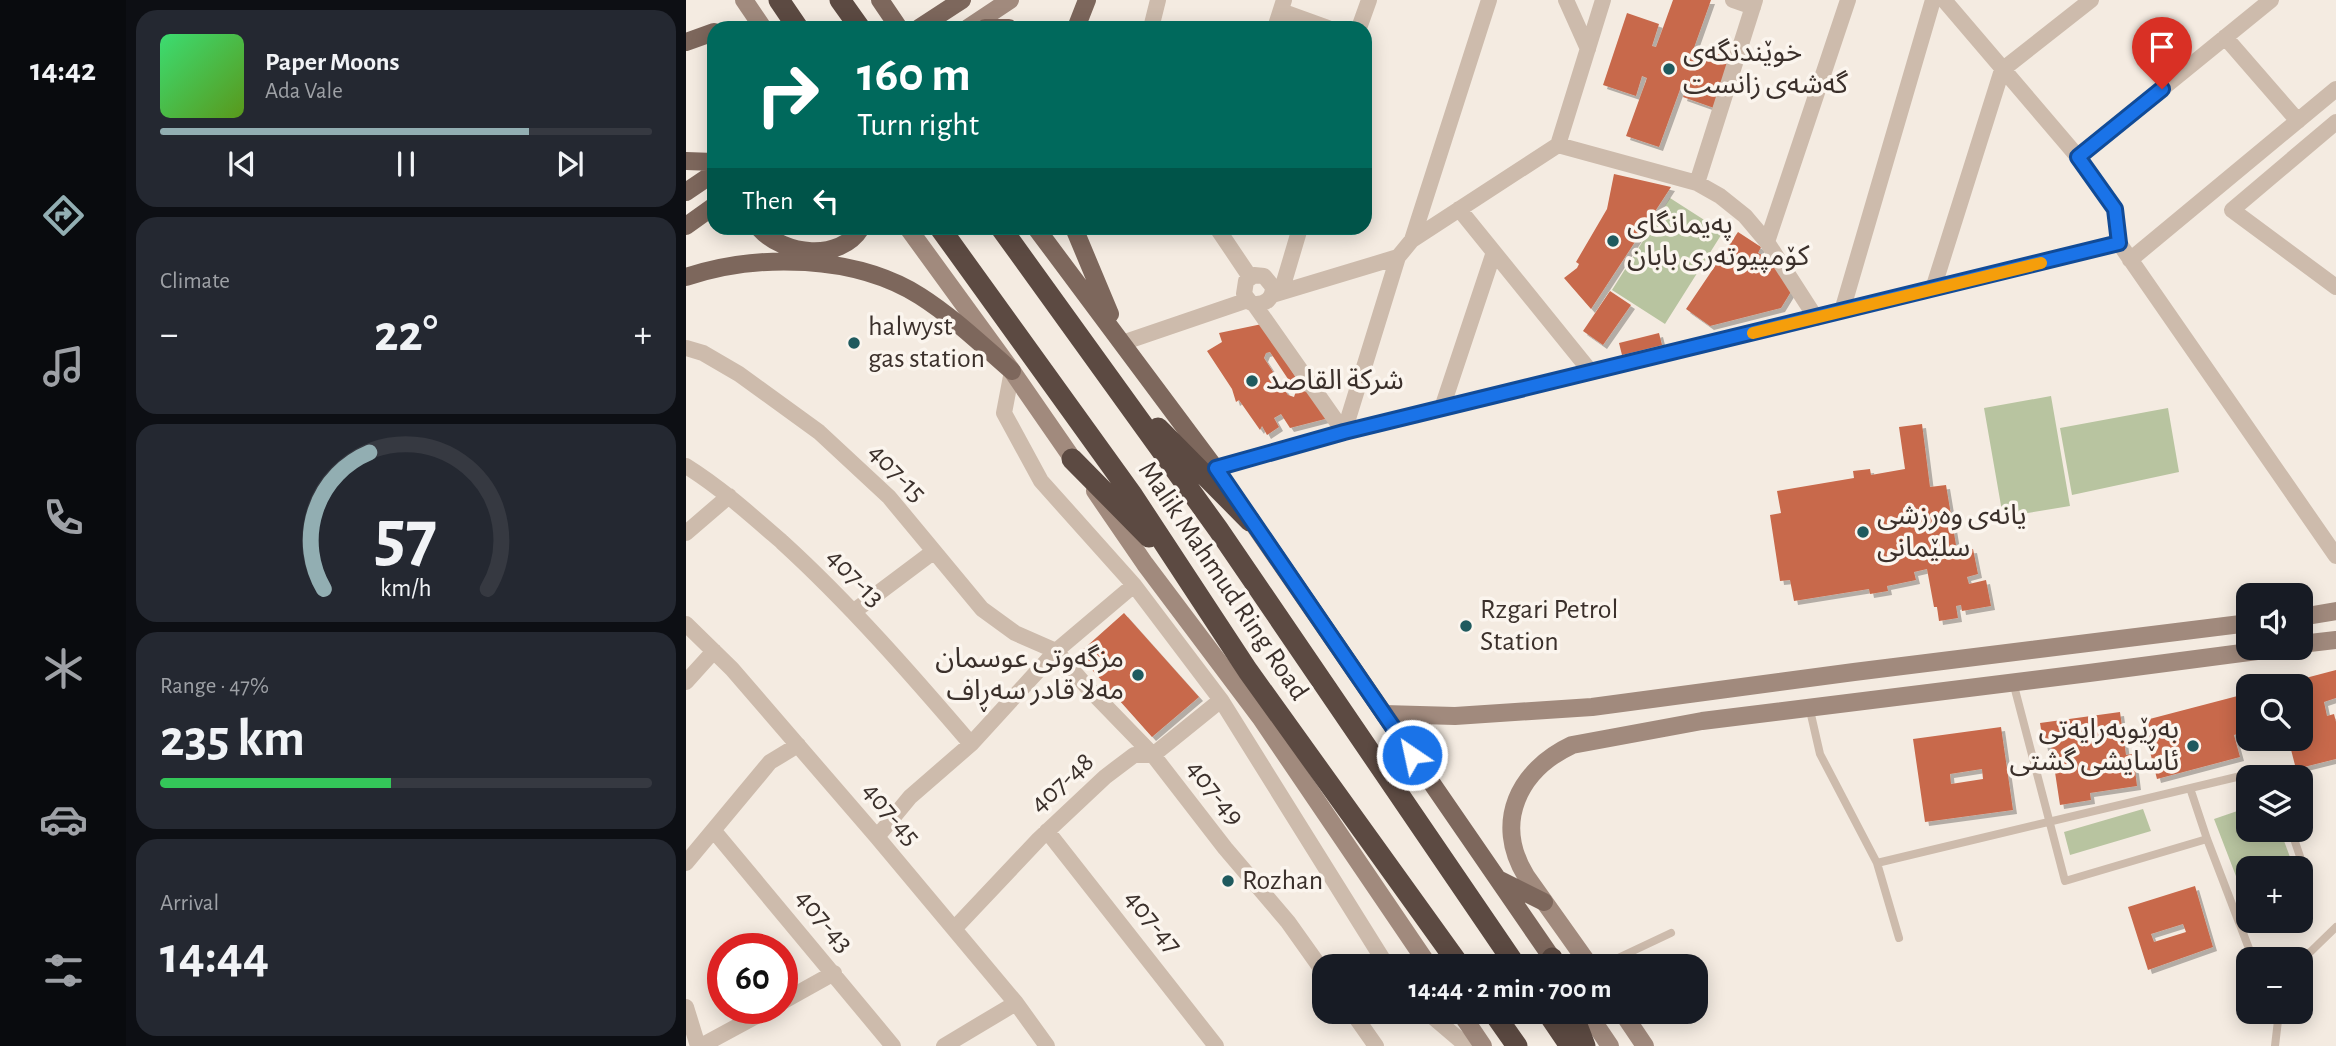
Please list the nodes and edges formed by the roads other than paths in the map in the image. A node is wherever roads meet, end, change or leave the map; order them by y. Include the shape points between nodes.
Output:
1 (744, 0) edge
2 (779, 0) edge
3 (841, 0) edge
4 (881, 0) edge
5 (1010, 0) edge
6 (1087, 0) edge
7 (1158, 0) edge
8 (1369, 0) edge
9 (1489, 0) edge
10 (1566, 0) edge
11 (1603, 0) edge
12 (1733, 0) edge
13 (1848, 0) edge
14 (1933, 0) edge
15 (1944, 0) edge
16 (2091, 0) edge
17 (2271, 0) edge
18 (962, 1) edge
19 (1754, 3) edge
20 (1282, 6) edge
21 (758, 21) edge
22 (792, 21) edge
23 (855, 21) edge
24 (894, 21) edge
25 (930, 21) edge
26 (978, 21) edge
27 (1079, 21) edge
28 (1153, 21) edge
29 (1313, 21) edge
30 (1362, 21) edge
31 (707, 34) edge
32 (2225, 37) junction
33 (686, 41) edge
34 (1588, 49) junction
35 (2003, 69) junction
36 (2336, 89) edge
37 (2298, 121) junction
38 (2336, 122) edge
39 (1558, 145) junction
40 (2078, 157) junction
41 (686, 161) edge
42 (707, 162) edge
43 (707, 178) edge
44 (1697, 183) junction
45 (686, 192) edge
46 (1459, 209) junction
47 (707, 211) edge
48 (686, 226) edge
49 (765, 235) edge
50 (855, 235) edge
51 (913, 235) edge
52 (945, 235) edge
53 (1006, 235) edge
54 (1041, 235) edge
55 (1077, 235) edge
56 (1222, 235) edge
57 (1297, 235) edge
58 (1412, 240) junction
59 (1767, 242) junction
60 (2119, 243) junction
61 (1494, 252) junction
62 (1398, 257) junction
63 (2130, 260) junction
64 (686, 277) edge
65 (1250, 277) junction
66 (2336, 287) edge
67 (1933, 289) junction
68 (1276, 293) junction
69 (1251, 302) junction
70 (1842, 311) junction
71 (1816, 318) junction
72 (1122, 343) junction
73 (686, 348) edge
74 (1012, 371) junction
75 (1591, 372) junction
76 (1111, 380) junction
77 (1442, 408) junction
78 (1344, 432) junction
79 (1072, 459) junction
80 (686, 466) edge
81 (1216, 468) junction
82 (729, 496) junction
83 (1250, 521) junction
84 (686, 533) edge
85 (933, 552) junction
86 (2336, 556) edge
87 (1182, 572) junction
88 (1134, 585) junction
89 (2336, 611) edge
90 (853, 612) junction
91 (2313, 615) edge
92 (686, 624) edge
93 (2236, 625) edge
94 (2336, 640) edge
95 (2313, 643) edge
96 (2023, 650) junction
97 (714, 651) junction
98 (1056, 651) junction
99 (2236, 654) edge
100 (2020, 681) junction
101 (686, 682) edge
102 (1221, 700) junction
103 (1810, 706) junction
104 (1384, 714) junction
105 (971, 744) junction
106 (798, 746) junction
107 (1153, 755) junction
108 (2236, 777) edge
109 (2190, 788) junction
110 (2050, 822) junction
111 (714, 831) junction
112 (1047, 831) junction
113 (877, 837) junction
114 (2207, 839) junction
115 (686, 863) edge
116 (1877, 863) junction
117 (1497, 879) junction
118 (1544, 902) junction
119 (2336, 927) edge
120 (954, 929) junction
121 (1671, 933) dead end
122 (1899, 938) dead end
123 (2248, 947) edge
124 (2313, 949) edge
125 (1380, 954) edge
126 (1421, 954) edge
127 (1451, 954) edge
128 (1508, 954) edge
129 (1549, 954) edge
130 (1581, 954) edge
131 (1626, 954) edge
132 (1312, 956) edge
133 (834, 973) junction
134 (798, 993) edge
135 (1016, 1003) junction
136 (686, 1007) edge
137 (741, 1024) edge
138 (1360, 1024) edge
139 (1441, 1024) edge
140 (1468, 1024) edge
141 (1501, 1024) edge
142 (1555, 1024) edge
143 (1577, 1024) edge
144 (1595, 1024) edge
145 (1630, 1024) edge
146 (2278, 1024) edge
147 (699, 1046) edge
148 (893, 1046) edge
149 (944, 1046) edge
150 (1048, 1046) edge
151 (1216, 1046) edge
152 (1376, 1046) edge
153 (1467, 1046) edge
154 (1483, 1046) edge
155 (1517, 1046) edge
156 (1570, 1046) edge
157 (1585, 1046) edge
158 (1610, 1046) edge
159 (1645, 1046) edge
160 (2275, 1046) edge

1 - 21 street
2 - 22 highway
3 - 23 highway
4 - 24 main road
5 - 26 street
6 - 27 main road
7 - 28 street
8 - 30 street
9 - 58 street
10 - 34 street
11 - 34 street
12 - 19 street
13 - 59 street
14 - 70 street
15 - 35 street
16 - 35 street
17 - 32 street
18 - 25 main road
19 - 44 street
20 - 29 street
31 - 33 main road
32 - 37 street
32 - 40 street
34 - 39 street
35 - 40 street
35 - 67 street
36 - 37 street
37 - 63 street
38 - 66 street via 2232,210
39 - 44 street
39 - 46 street
40 - 60 street via 2115,209
41 - 42 main road
43 - 45 main road
44 - 59 street via 1732,205
46 - 58 street
46 - 61 street
47 - 48 main road
49 - 50 main road via 814,251 849,243
51 - 74 street
52 - 87 highway, Malik Mahmud Ring Road via 1133,496
53 - 76 highway, Malik Mahmud Ring Road
54 - 72 main road
55 - 72 main road
56 - 65 street
57 - 68 street
58 - 62 street
59 - 71 street
60 - 63 street
60 - 67 street
61 - 75 street
61 - 77 street
62 - 68 street
62 - 78 street
63 - 86 street
64 - 74 main road via 724,267 772,263 832,265 877,275 919,295
65 - 68 street via 1268,279
65 - 69 street via 1243,290
67 - 70 street
68 - 69 street via 1264,303
69 - 72 street
69 - 78 street
70 - 71 street
71 - 75 street
72 - 81 main road
73 - 85 street, 407-15 via 738,374 818,432 888,497
74 - 79 street
74 - 88 street via 1004,413 1041,481
75 - 77 street
76 - 83 highway
76 - 128 highway, Malik Mahmud Ring Road
77 - 78 street
78 - 81 street
79 - 87 highway
79 - 126 street via 1260,717
80 - 82 street, 407-13
81 - 83 main road
82 - 84 street
82 - 90 street, 407-13
83 - 104 main road
85 - 90 street
85 - 98 street, 407-15 via 982,609 1015,633
87 - 127 highway, Malik Mahmud Ring Road
88 - 98 street
88 - 102 street
89 - 91 street
90 - 105 street, 407-13
92 - 97 street, 407-45
93 - 96 street
94 - 95 street
96 - 100 street
96 - 104 street via 1592,707 1455,716
97 - 101 street
97 - 106 street, 407-45
98 - 105 street
98 - 107 street, 407-49
99 - 100 street
100 - 103 street
100 - 110 lane
102 - 107 street, 407-48
102 - 125 street
103 - 116 lane via 1820,754
103 - 118 street via 1663,728 1572,745 1553,754 1523,785 1512,826 1518,864
104 - 117 main road
105 - 113 street via 910,797
106 - 111 street via 770,762
106 - 113 street, 407-45
107 - 112 street, 407-48 via 1134,755
107 - 132 street, 407-49
108 - 109 lane
109 - 110 lane
109 - 114 lane
110 - 114 lane via 2065,881
110 - 116 lane
111 - 115 street
111 - 133 street, 407-43
112 - 120 street, 407-48
112 - 151 street, 407-47
113 - 120 street, 407-45
114 - 123 lane
116 - 122 lane
117 - 118 main road
117 - 129 main road
118 - 130 street
119 - 124 lane
120 - 135 street, 407-45
121 - 131 lane
133 - 134 street
133 - 148 street, 407-43
135 - 149 street
135 - 150 street, 407-45
136 - 147 street
137 - 147 street
138 - 152 street
139 - 153 street
140 - 154 street
141 - 155 highway
142 - 156 highway
143 - 157 highway
144 - 158 street
145 - 159 street
146 - 160 lane

